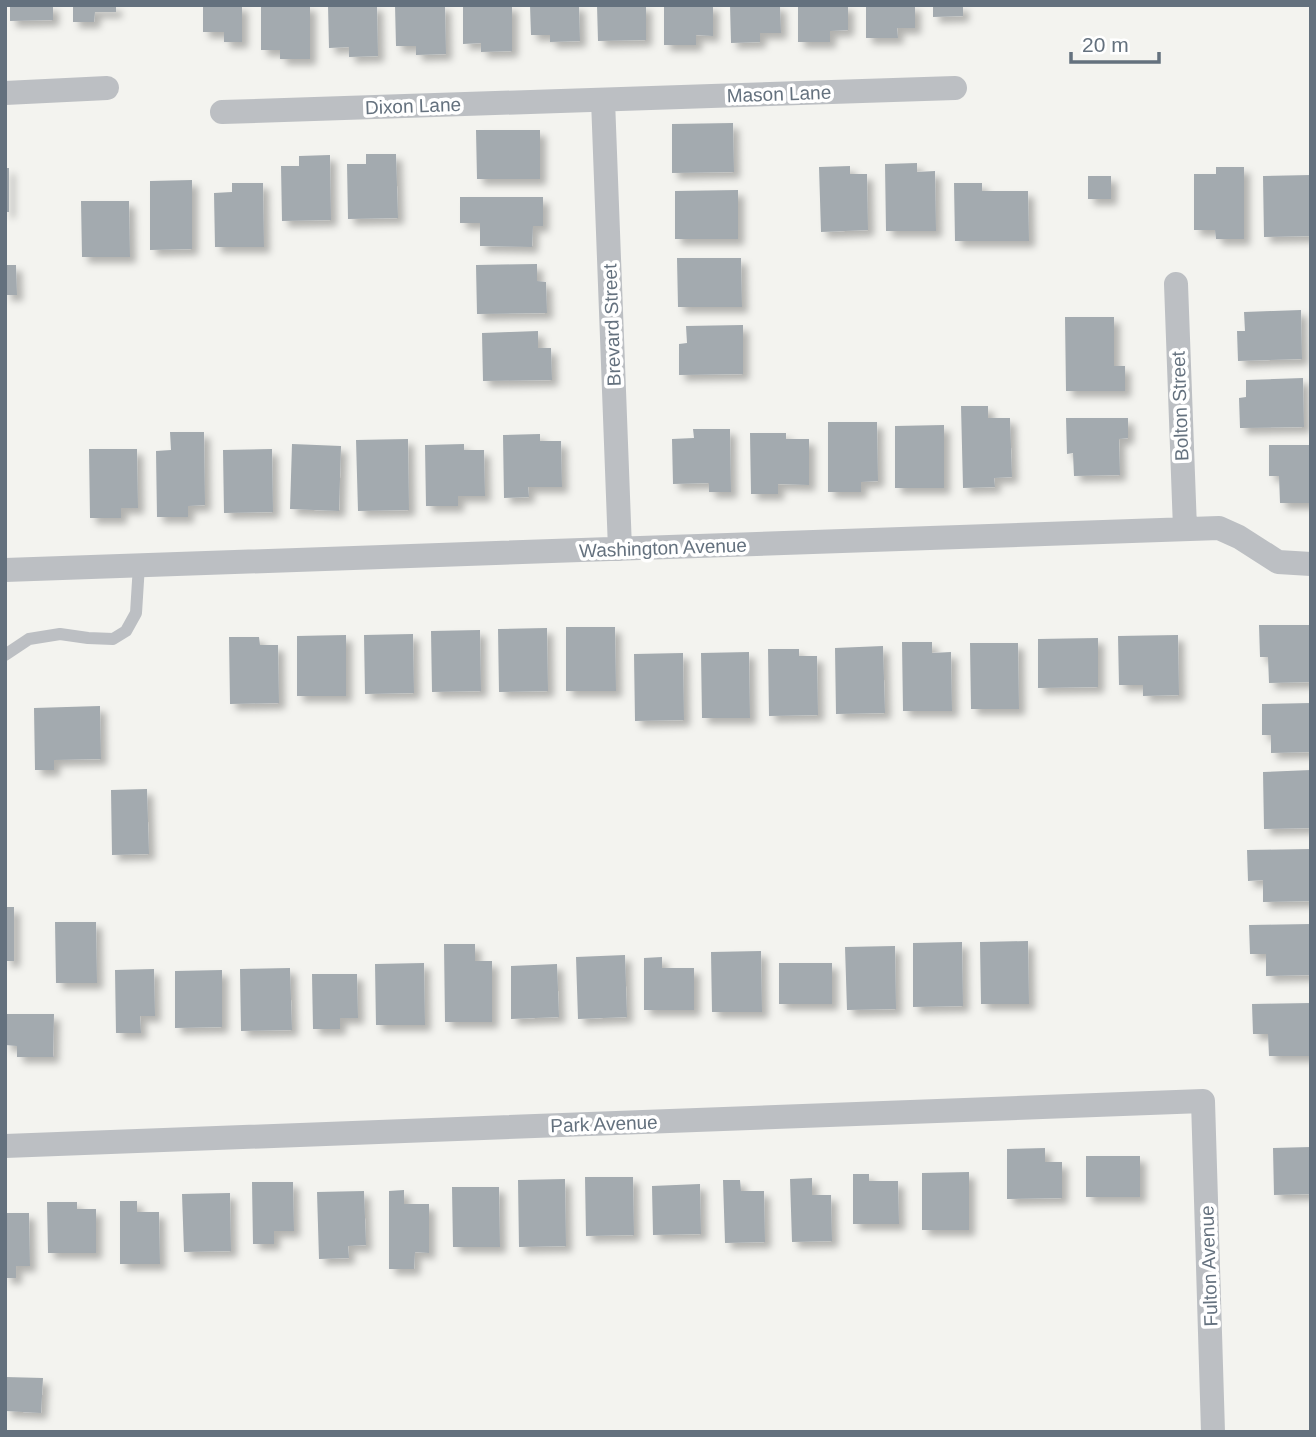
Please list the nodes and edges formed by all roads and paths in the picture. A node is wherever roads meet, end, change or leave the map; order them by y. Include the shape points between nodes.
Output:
1 (107, 88) dead end
2 (955, 88) dead end
3 (5, 93) edge
4 (603, 100) junction
5 (222, 112) dead end
6 (1176, 284) dead end
7 (1185, 529) junction
8 (620, 549) junction
9 (1311, 564) edge
10 (139, 565) junction
11 (5, 570) edge
12 (5, 655) edge
13 (1203, 1101) joint
14 (5, 1146) edge
15 (1213, 1432) edge

1 - 3 street
2 - 4 street, Mason Lane
4 - 5 street, Dixon Lane
4 - 8 street, Brevard Street
6 - 7 street, Bolton Street
7 - 8 street, Washington Avenue
7 - 9 street, Washington Avenue via 1219,528 1278,562
8 - 10 street, Washington Avenue
10 - 11 street, Washington Avenue
10 - 12 lane via 136,613 127,631 113,639 60,634 29,639
13 - 14 street, Park Avenue
13 - 15 street, Fulton Avenue

